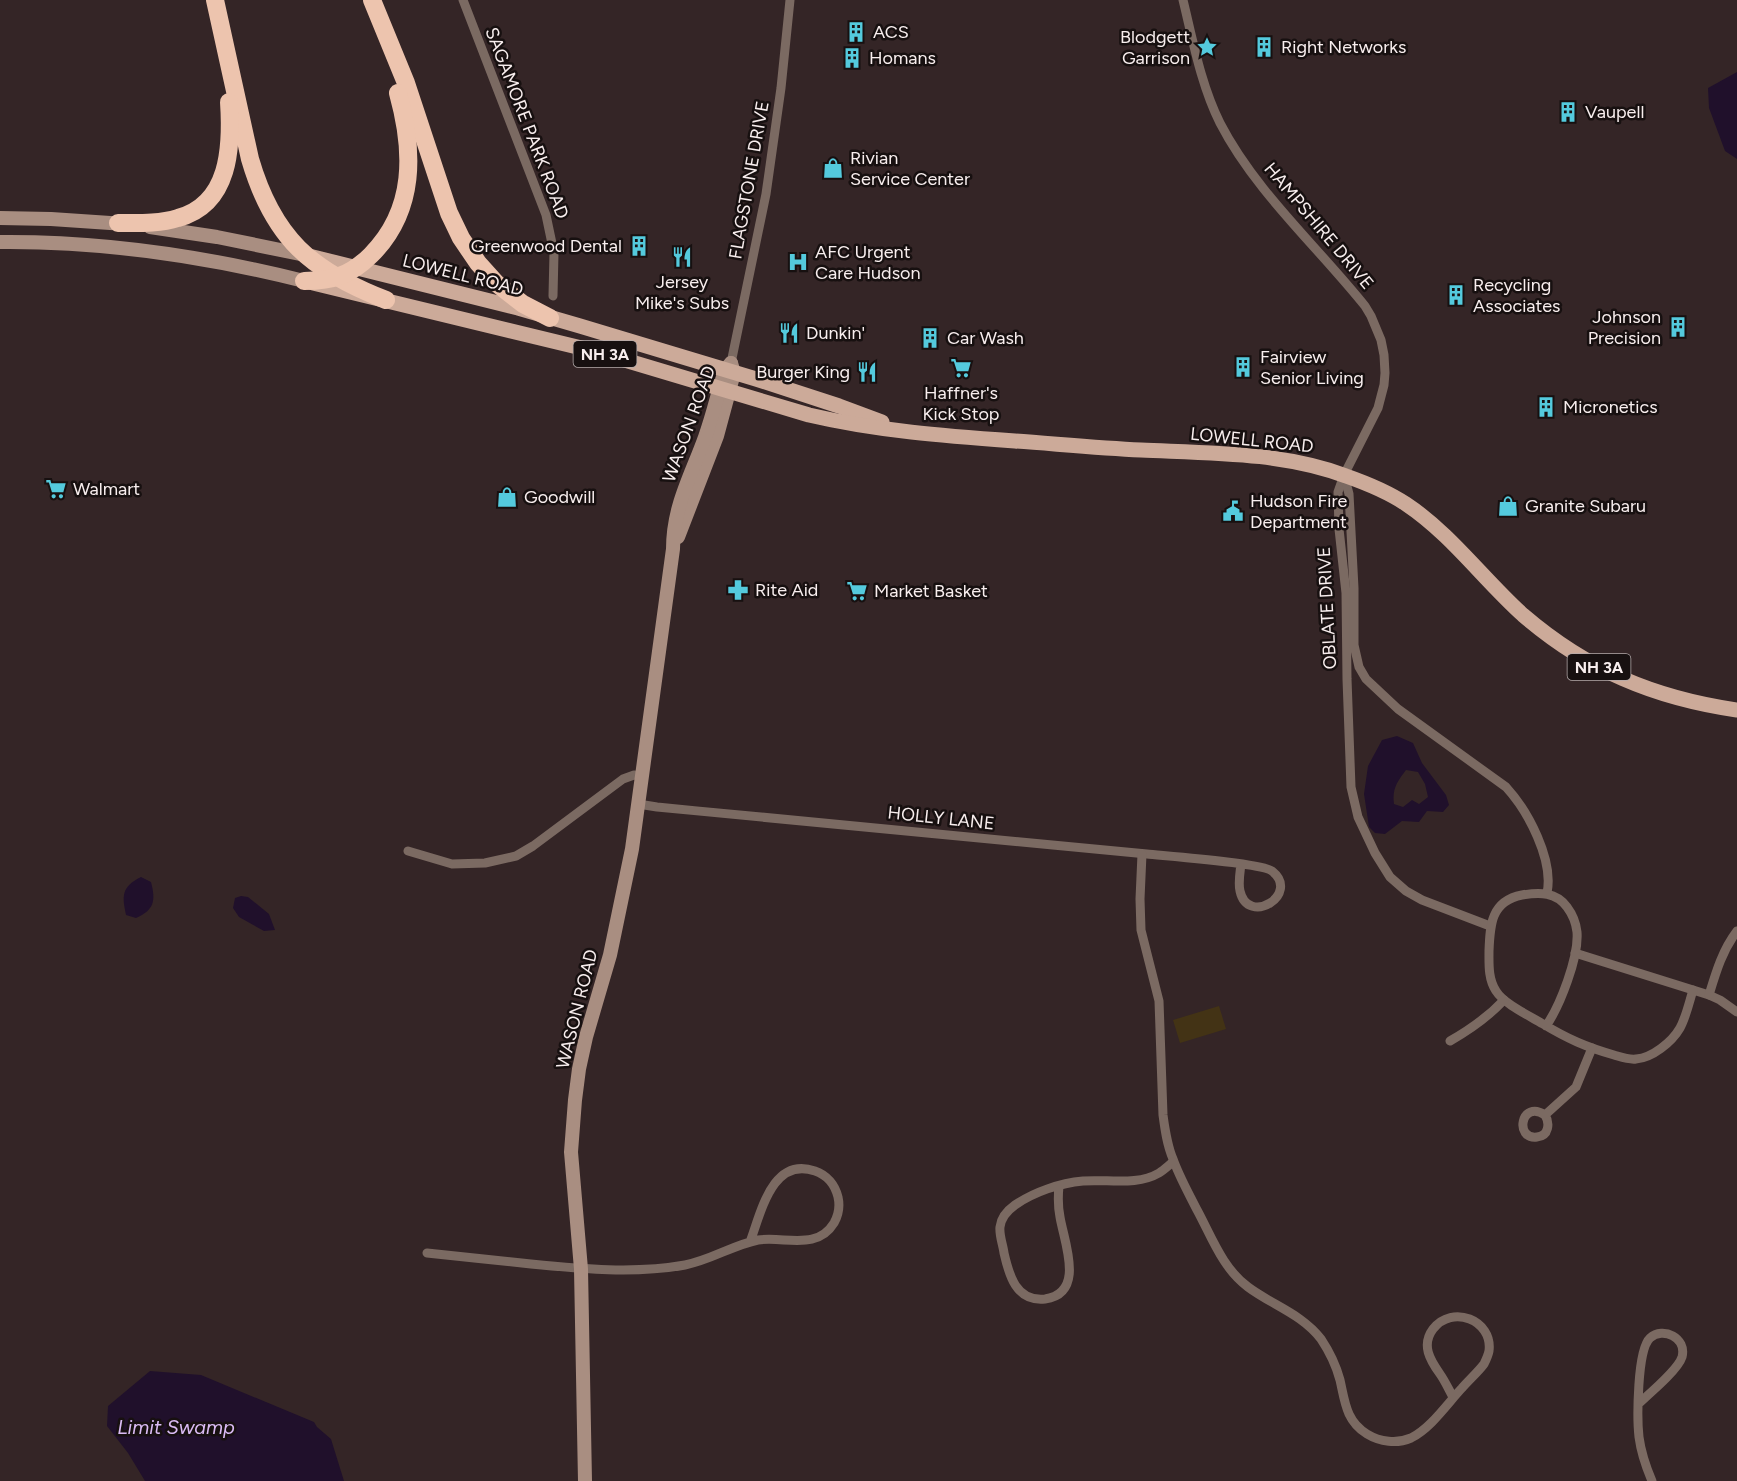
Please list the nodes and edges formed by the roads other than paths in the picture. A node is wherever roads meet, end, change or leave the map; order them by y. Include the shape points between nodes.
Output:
1 (216, 0) edge
2 (372, 0) edge
3 (463, 0) edge
4 (790, 0) edge
5 (1184, 0) edge
6 (223, 37) junction
7 (0, 218) edge
8 (118, 223) junction
9 (0, 242) edge
10 (305, 255) junction
11 (356, 268) junction
12 (337, 278) junction
13 (304, 281) junction
14 (553, 296) dead end
15 (386, 300) junction
16 (550, 318) junction
17 (730, 369) junction
18 (724, 389) junction
19 (904, 431) junction
20 (1344, 475) junction
21 (1347, 679) junction
22 (1366, 679) junction
23 (1737, 710) edge
24 (642, 776) junction
25 (638, 804) junction
26 (408, 850) dead end
27 (1142, 854) junction
28 (1241, 864) junction
29 (1547, 893) junction
30 (1490, 926) junction
31 (1737, 931) edge
32 (1575, 953) junction
33 (1693, 990) junction
34 (1708, 995) junction
35 (1504, 1000) junction
36 (1737, 1012) edge
37 (1546, 1026) junction
38 (1450, 1041) dead end
39 (1592, 1048) junction
40 (1545, 1115) dead end
41 (1173, 1162) junction
42 (1059, 1186) junction
43 (750, 1242) junction
44 (427, 1253) dead end
45 (581, 1269) junction
46 (1453, 1397) junction
47 (1638, 1404) junction
48 (585, 1481) edge
49 (1652, 1481) edge

1 - 6 highway
2 - 11 highway via 402,110 408,168 403,202 394,225 380,246
2 - 16 highway via 406,83 460,238 496,283
3 - 14 street, SAGAMORE PARK ROAD via 546,215 554,253
4 - 17 street, FLAGSTONE DRIVE via 766,194
5 - 20 street, HAMPSHIRE DRIVE via 1211,102 1230,140 1267,192 1365,306 1381,340 1385,364 1382,397
6 - 8 highway via 230,123 227,162 220,184 203,205 181,218
6 - 10 highway via 258,183 277,221
7 - 8 street, LOWELL ROAD / NH 3A
8 - 10 street, LOWELL ROAD / NH 3A via 218,237
9 - 13 street, LOWELL ROAD / NH 3A via 156,252 233,264
10 - 11 main road, LOWELL ROAD / NH 3A
10 - 12 highway
11 - 12 highway
11 - 16 main road, LOWELL ROAD / NH 3A
12 - 13 highway
12 - 15 highway
13 - 15 main road, LOWELL ROAD / NH 3A
15 - 18 main road, LOWELL ROAD / NH 3A via 598,352
16 - 17 main road, LOWELL ROAD / NH 3A
17 - 18 street, WASON ROAD
17 - 19 main road, LOWELL ROAD / NH 3A
18 - 19 main road, LOWELL ROAD / NH 3A via 829,419
18 - 24 street, WASON ROAD via 679,502
19 - 20 main road, LOWELL ROAD / NH 3A via 1260,457 1298,462
20 - 21 street, OBLATE DRIVE via 1338,506 1346,593
20 - 22 street, OBLATE DRIVE via 1349,494 1354,645
20 - 23 main road, LOWELL ROAD / NH 3A via 1404,502 1425,518 1522,614 1586,661 1665,695
21 - 22 street, OBLATE DRIVE
21 - 30 street, OBLATE DRIVE via 1351,787 1358,817 1375,853 1390,877 1406,891
22 - 29 street via 1398,709 1517,799 1538,838 1550,882
24 - 25 street, WASON ROAD
24 - 26 street via 623,778 516,856 452,864
25 - 27 street, HOLLY LANE
25 - 45 street, WASON ROAD via 619,914 586,1037 575,1100 572,1152
27 - 28 street, HOLLY LANE
27 - 41 street via 1141,930 1160,1001 1163,1115
28 - 28 street, HOLLY LANE via 1263,866 1274,872 1280,883 1274,902 1268,906 1247,903 1240,891
29 - 30 street via 1513,897 1499,907
29 - 32 street via 1563,902 1573,915 1577,933
30 - 35 street via 1492,983
31 - 34 street via 1725,948
32 - 33 street
32 - 37 street via 1559,1004
33 - 34 street
33 - 39 street via 1679,1029 1649,1055 1628,1059
34 - 36 street
35 - 37 street
35 - 38 street via 1475,1027
37 - 39 street
39 - 40 street via 1576,1087
41 - 42 street via 1159,1173 1135,1181 1083,1181
41 - 46 street via 1231,1272 1249,1288 1299,1318 1322,1340 1337,1369 1346,1411 1359,1428 1377,1439 1403,1440 1429,1424
42 - 42 street via 1015,1204 1000,1225 1010,1276 1021,1292 1034,1298 1057,1294 1071,1271 1060,1216
43 - 43 street via 804,1241 821,1236 838,1214 838,1196 833,1185 814,1170 796,1169 784,1174 772,1186
43 - 45 street via 686,1265
44 - 45 street
45 - 48 street, WASON ROAD
46 - 46 street via 1483,1365 1489,1351 1482,1328 1460,1316 1437,1324 1428,1342 1431,1362
47 - 47 street via 1682,1358 1681,1346 1674,1336 1662,1333 1647,1341 1642,1354
47 - 49 street via 1642,1455

